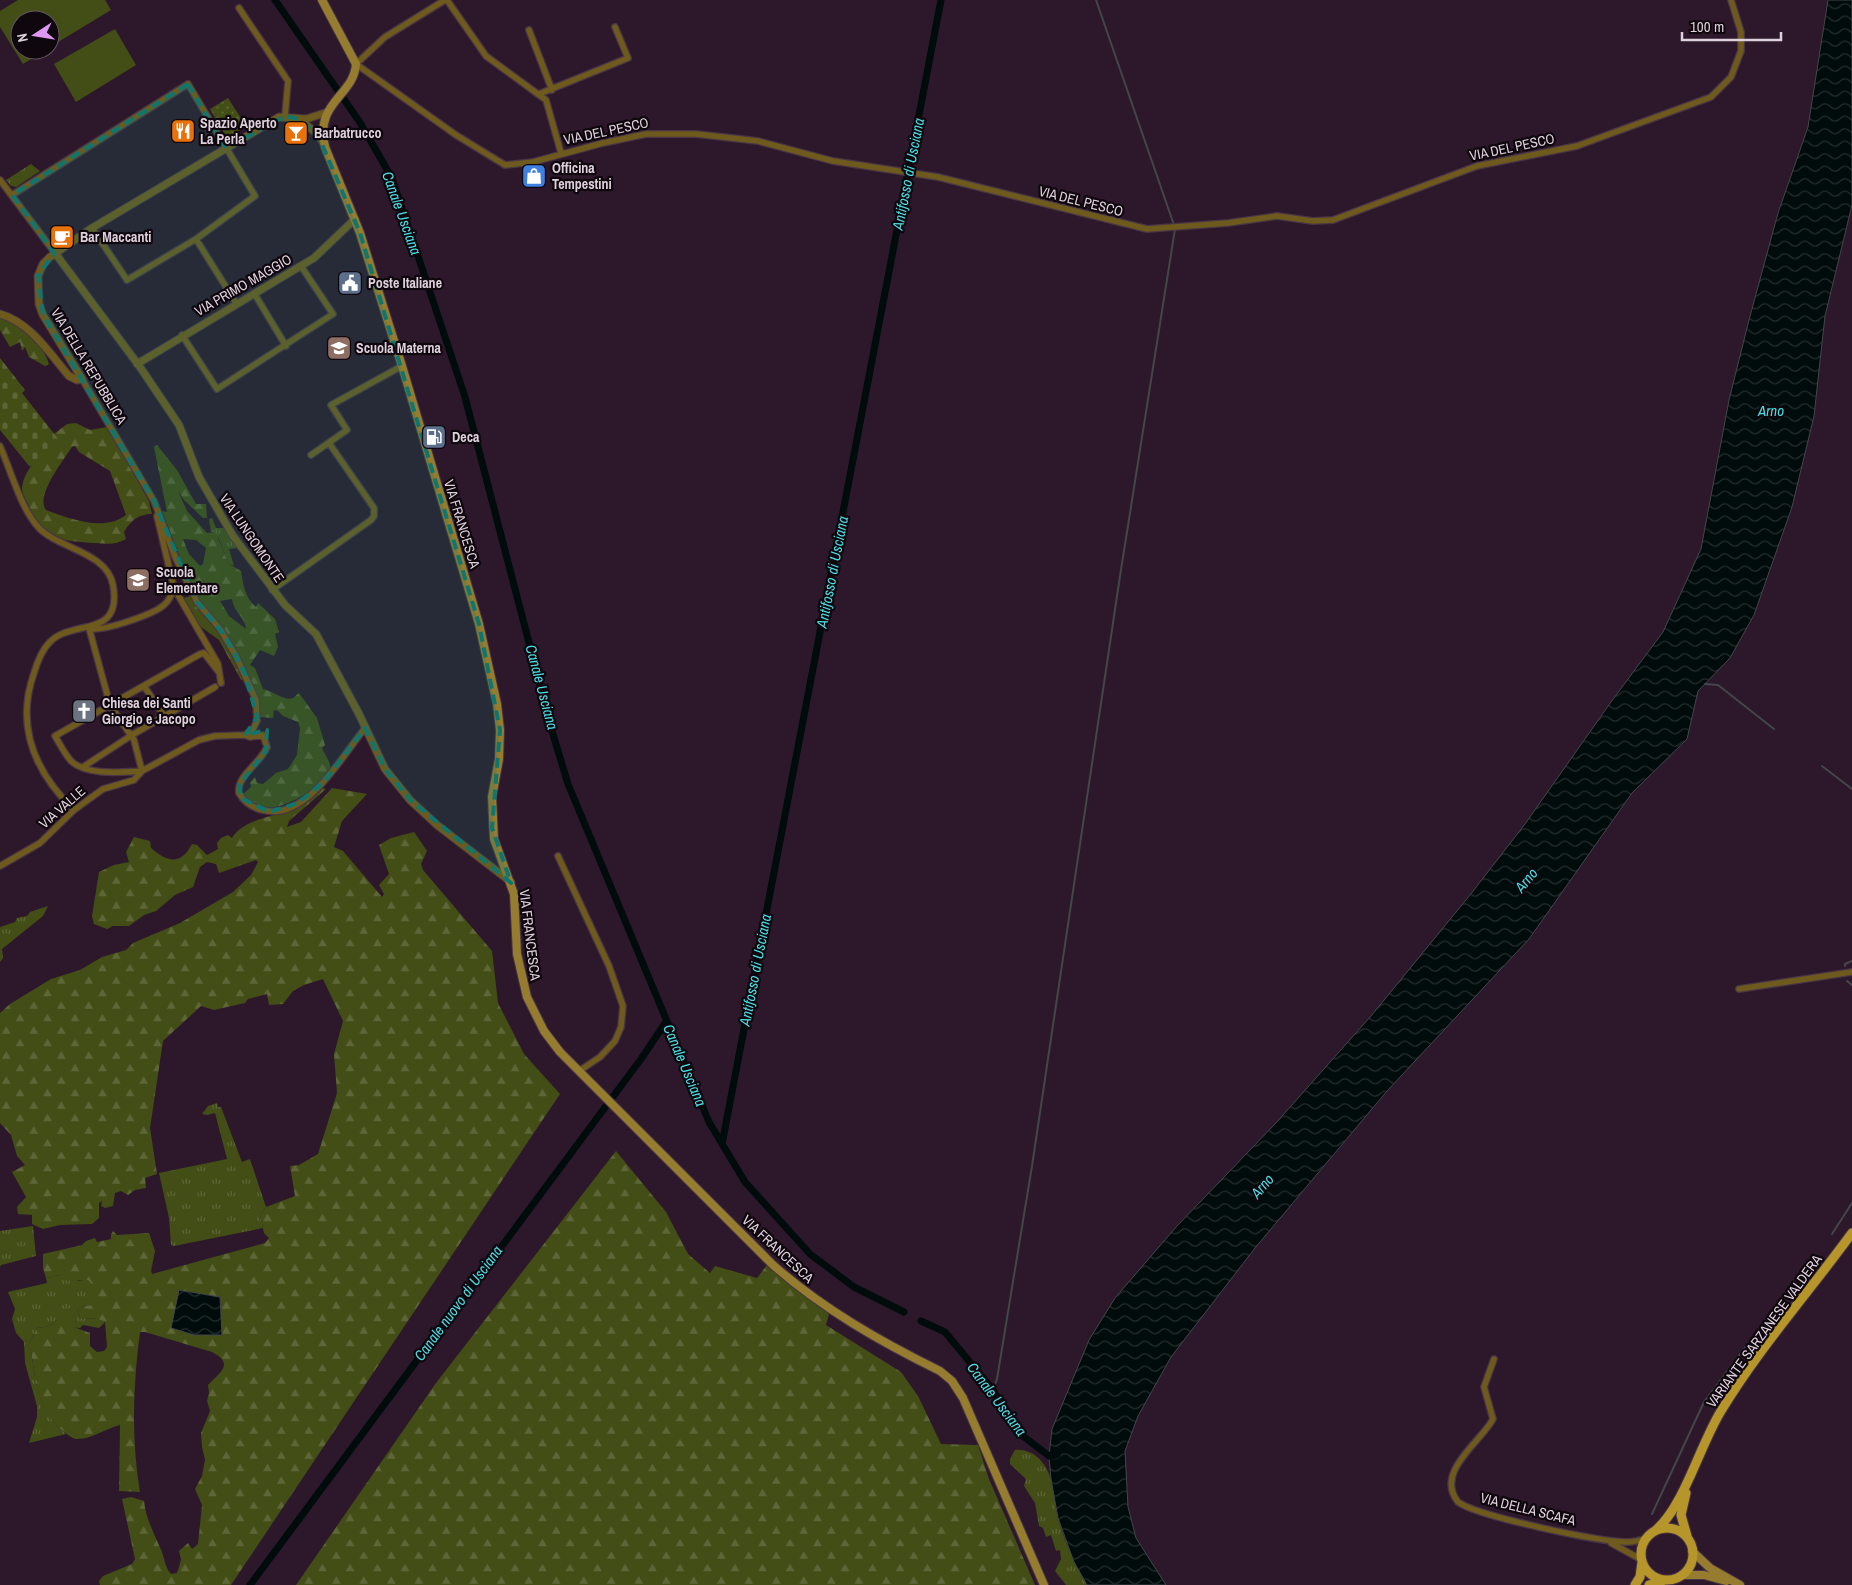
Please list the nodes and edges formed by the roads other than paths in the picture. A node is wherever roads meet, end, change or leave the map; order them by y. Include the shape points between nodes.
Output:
1 (322, 0) edge
2 (446, 0) edge
3 (1731, 0) edge
4 (239, 8) dead end
5 (615, 27) dead end
6 (529, 30) dead end
7 (356, 64) junction
8 (552, 90) junction
9 (539, 94) junction
10 (328, 112) junction
11 (285, 116) junction
12 (304, 121) junction
13 (324, 125) junction
14 (326, 147) junction
15 (226, 148) junction
16 (561, 154) junction
17 (0, 180) edge
18 (12, 195) junction
19 (355, 219) junction
20 (92, 228) junction
21 (196, 239) junction
22 (55, 253) junction
23 (301, 266) junction
24 (254, 293) junction
25 (236, 303) junction
26 (0, 314) edge
27 (182, 335) junction
28 (286, 346) junction
29 (139, 365) junction
30 (402, 366) junction
31 (82, 379) junction
32 (329, 442) junction
33 (0, 446) edge
34 (311, 455) dead end
35 (154, 501) junction
36 (174, 588) junction
37 (272, 590) junction
38 (89, 628) junction
39 (218, 671) junction
40 (144, 686) junction
41 (110, 704) junction
42 (164, 716) junction
43 (366, 727) junction
44 (132, 735) junction
45 (245, 735) junction
46 (83, 767) junction
47 (142, 771) junction
48 (74, 810) junction
49 (558, 856) dead end
50 (0, 866) edge
51 (511, 882) junction
52 (1852, 972) edge
53 (1739, 989) dead end
54 (579, 1071) junction
55 (1852, 1234) edge
56 (1494, 1359) dead end
57 (1690, 1475) junction
58 (1656, 1530) junction
59 (1647, 1538) junction
60 (1604, 1540) junction
61 (1689, 1541) junction
62 (1692, 1551) junction
63 (1642, 1560) junction
64 (1682, 1575) junction
65 (1667, 1580) junction
66 (1044, 1585) edge
67 (1635, 1585) edge
68 (1649, 1585) edge
69 (1739, 1585) edge

1 - 7 main road
2 - 7 street via 385,37
2 - 9 street via 486,56
3 - 16 street, VIA DEL PESCO via 1741,32 1741,50 1731,78 1711,97 1577,146 1477,166 1334,220 1277,216 1158,228 1133,227 938,177 833,160 758,141 696,134 646,134
4 - 11 street via 288,81
5 - 8 street via 628,58
6 - 8 street
7 - 10 main road, VIA FRANCESCA via 353,75
7 - 16 street, VIA DEL PESCO via 496,162 522,164
8 - 9 street
9 - 16 street via 546,100
10 - 12 street
10 - 13 main road, VIA FRANCESCA
11 - 12 street
11 - 15 street, VIA DELLA REPUBBLICA
12 - 13 street
12 - 14 street
13 - 14 main road, VIA FRANCESCA
14 - 19 main road, VIA FRANCESCA
15 - 18 street via 188,84
15 - 20 street, VIA DELLA REPUBBLICA
15 - 21 street via 255,196
17 - 18 street, VIA LUNGOMONTE
18 - 22 street, VIA LUNGOMONTE
19 - 23 street, VIA PRIMO MAGGIO via 323,251
19 - 30 main road, VIA FRANCESCA
20 - 21 street via 127,280
20 - 22 street, VIA DELLA REPUBBLICA
21 - 25 street
22 - 29 street, VIA LUNGOMONTE
22 - 31 street, VIA DELLA REPUBBLICA via 39,272 38,304
23 - 24 street, VIA PRIMO MAGGIO
23 - 28 street via 332,314
24 - 25 street, VIA PRIMO MAGGIO
24 - 28 street
25 - 27 street, VIA PRIMO MAGGIO
26 - 31 street via 32,333 69,376
27 - 28 street via 217,389
27 - 29 street, VIA PRIMO MAGGIO
29 - 37 street, VIA LUNGOMONTE via 179,425 213,504
30 - 32 street via 331,405 347,430
30 - 51 main road, VIA FRANCESCA via 479,624 497,704 500,744 492,821 494,839
31 - 35 street, VIA DELLA REPUBBLICA
32 - 34 street
32 - 37 street via 374,508 374,516
33 - 38 street via 26,508 40,530 95,561 109,574 114,593 112,608 105,619
35 - 36 street, VIA DELLA REPUBBLICA
35 - 45 street, VIA DELLA REPUBBLICA via 197,602 225,636 250,683 257,716 253,729
36 - 38 street via 167,602 154,612 100,630
36 - 39 street, VIA DELLA REPUBBLICA via 215,657
37 - 43 street, VIA LUNGOMONTE via 316,634
38 - 41 street
38 - 48 street via 60,635 48,643 37,664 26,700 35,756 54,789
39 - 40 street via 204,653
39 - 42 street, VIA DELLA REPUBBLICA via 222,680 218,685
40 - 41 street
40 - 42 street
41 - 44 street
41 - 46 street via 55,736 69,759
42 - 44 street
43 - 45 street via 318,789 298,803 275,812 256,808 239,793 240,782 267,747 263,735
43 - 51 street, VIA LUNGOMONTE via 385,769 410,800 436,825
44 - 46 street
44 - 47 street
45 - 47 street via 199,740
46 - 47 street via 103,771
47 - 48 street, VIA VALLE via 134,780 104,789
48 - 50 street, VIA VALLE via 40,842
49 - 54 street via 609,966 623,1006 621,1027 615,1041 600,1057
51 - 54 main road, VIA FRANCESCA via 516,904 517,954 527,997 548,1038
52 - 53 street
54 - 66 main road, VIA FRANCESCA via 761,1254 799,1287 840,1316 940,1371 952,1381
55 - 57 main road, VARIANTE SARZANESE VALDERA via 1731,1395
56 - 60 street, VIA DELLA SCAFA via 1484,1387 1493,1419 1458,1462 1453,1484 1455,1499 1461,1505 1478,1511
57 - 58 main road, VARIANTE SARZANESE VALDERA via 1670,1515
57 - 61 main road, VARIANTE SARZANESE VALDERA via 1681,1515
58 - 59 main road
58 - 61 main road via 1677,1530
59 - 60 street via 1627,1542
59 - 63 main road via 1642,1546
60 - 63 street
61 - 62 main road
62 - 64 main road via 1690,1565
62 - 69 main road via 1710,1568
63 - 65 main road via 1652,1574
63 - 67 main road via 1640,1577
64 - 65 main road
64 - 69 main road via 1704,1575
65 - 68 main road

